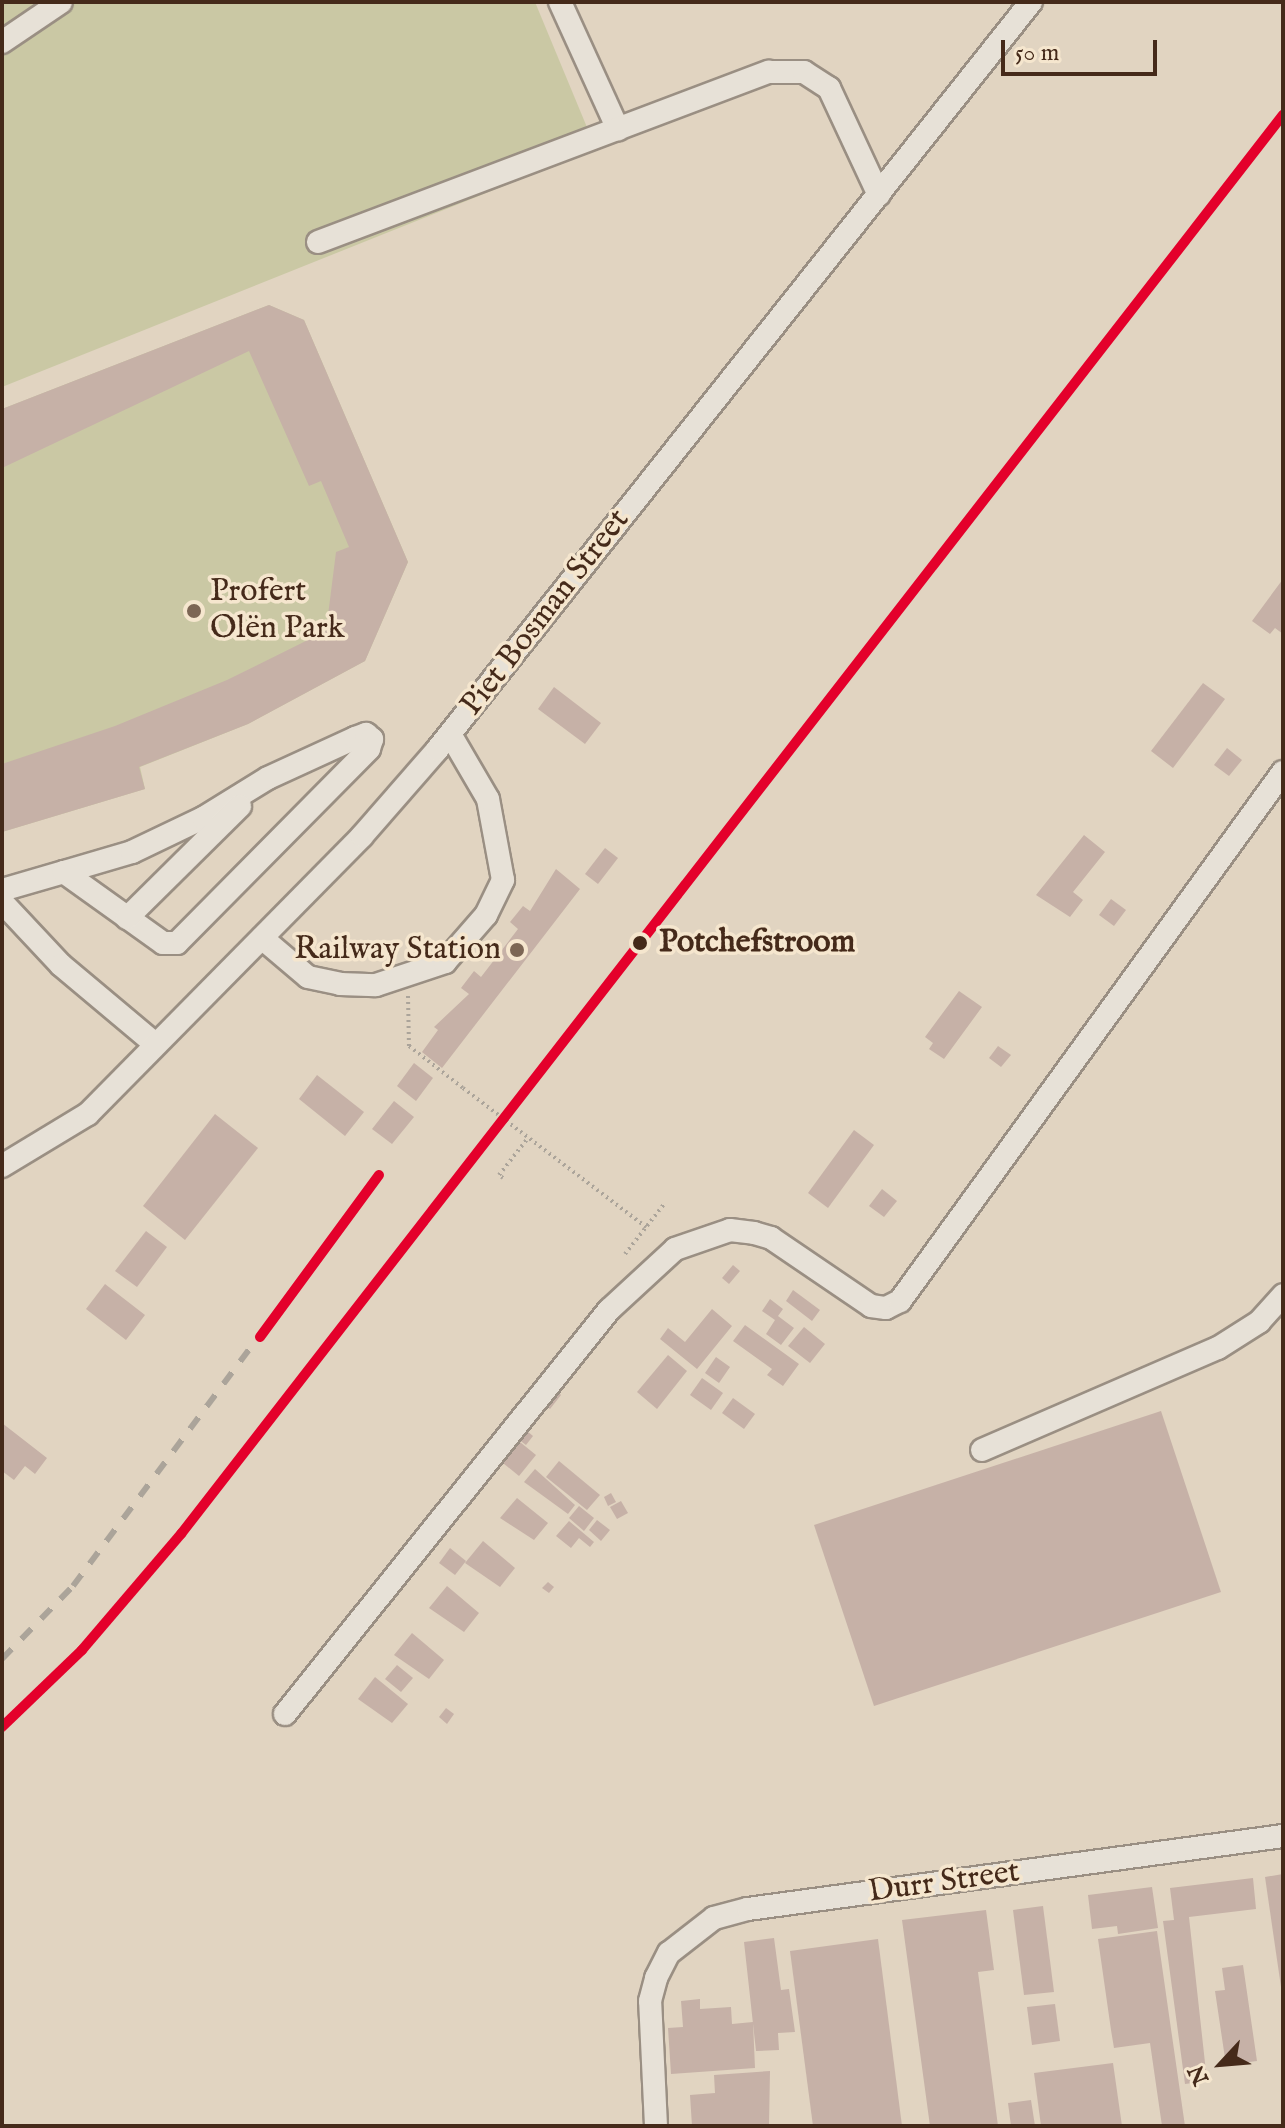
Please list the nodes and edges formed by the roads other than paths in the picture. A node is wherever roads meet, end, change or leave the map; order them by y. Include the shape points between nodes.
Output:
1 (61, 2) edge
2 (560, 2) edge
3 (1031, 2) edge
4 (2, 42) edge
5 (618, 129) junction
6 (879, 195) junction
7 (318, 242) dead end
8 (450, 734) junction
9 (1283, 772) edge
10 (268, 778) junction
11 (64, 872) junction
12 (2, 890) edge
13 (2, 902) edge
14 (127, 918) junction
15 (262, 938) junction
16 (154, 1043) junction
17 (2, 1166) edge
18 (1283, 1295) edge
19 (982, 1450) dead end
20 (285, 1714) dead end
21 (1283, 1836) edge
22 (656, 2126) edge

1 - 4 street
2 - 5 street
3 - 6 street, Piet Bosman Street
5 - 6 street via 769,72 804,72 829,88
5 - 7 street
6 - 8 street, Piet Bosman Street
8 - 15 street, Piet Bosman Street via 362,836
8 - 15 street via 488,799 503,880 486,915 445,962 376,985 319,980 308,977
9 - 20 street via 900,1301 886,1308 871,1306 771,1238 754,1233 730,1230 675,1249 609,1310
10 - 11 street via 203,818 132,852
10 - 14 street
10 - 14 street via 355,738 366,734 372,739 369,749 187,936 163,943
11 - 12 street
11 - 14 street
13 - 16 street via 61,965
15 - 16 street, Piet Bosman Street
16 - 17 street, Piet Bosman Street via 88,1114
18 - 19 street via 1259,1322 1218,1348
21 - 22 street, Durr Street via 748,1909 714,1918 669,1953 650,2001

